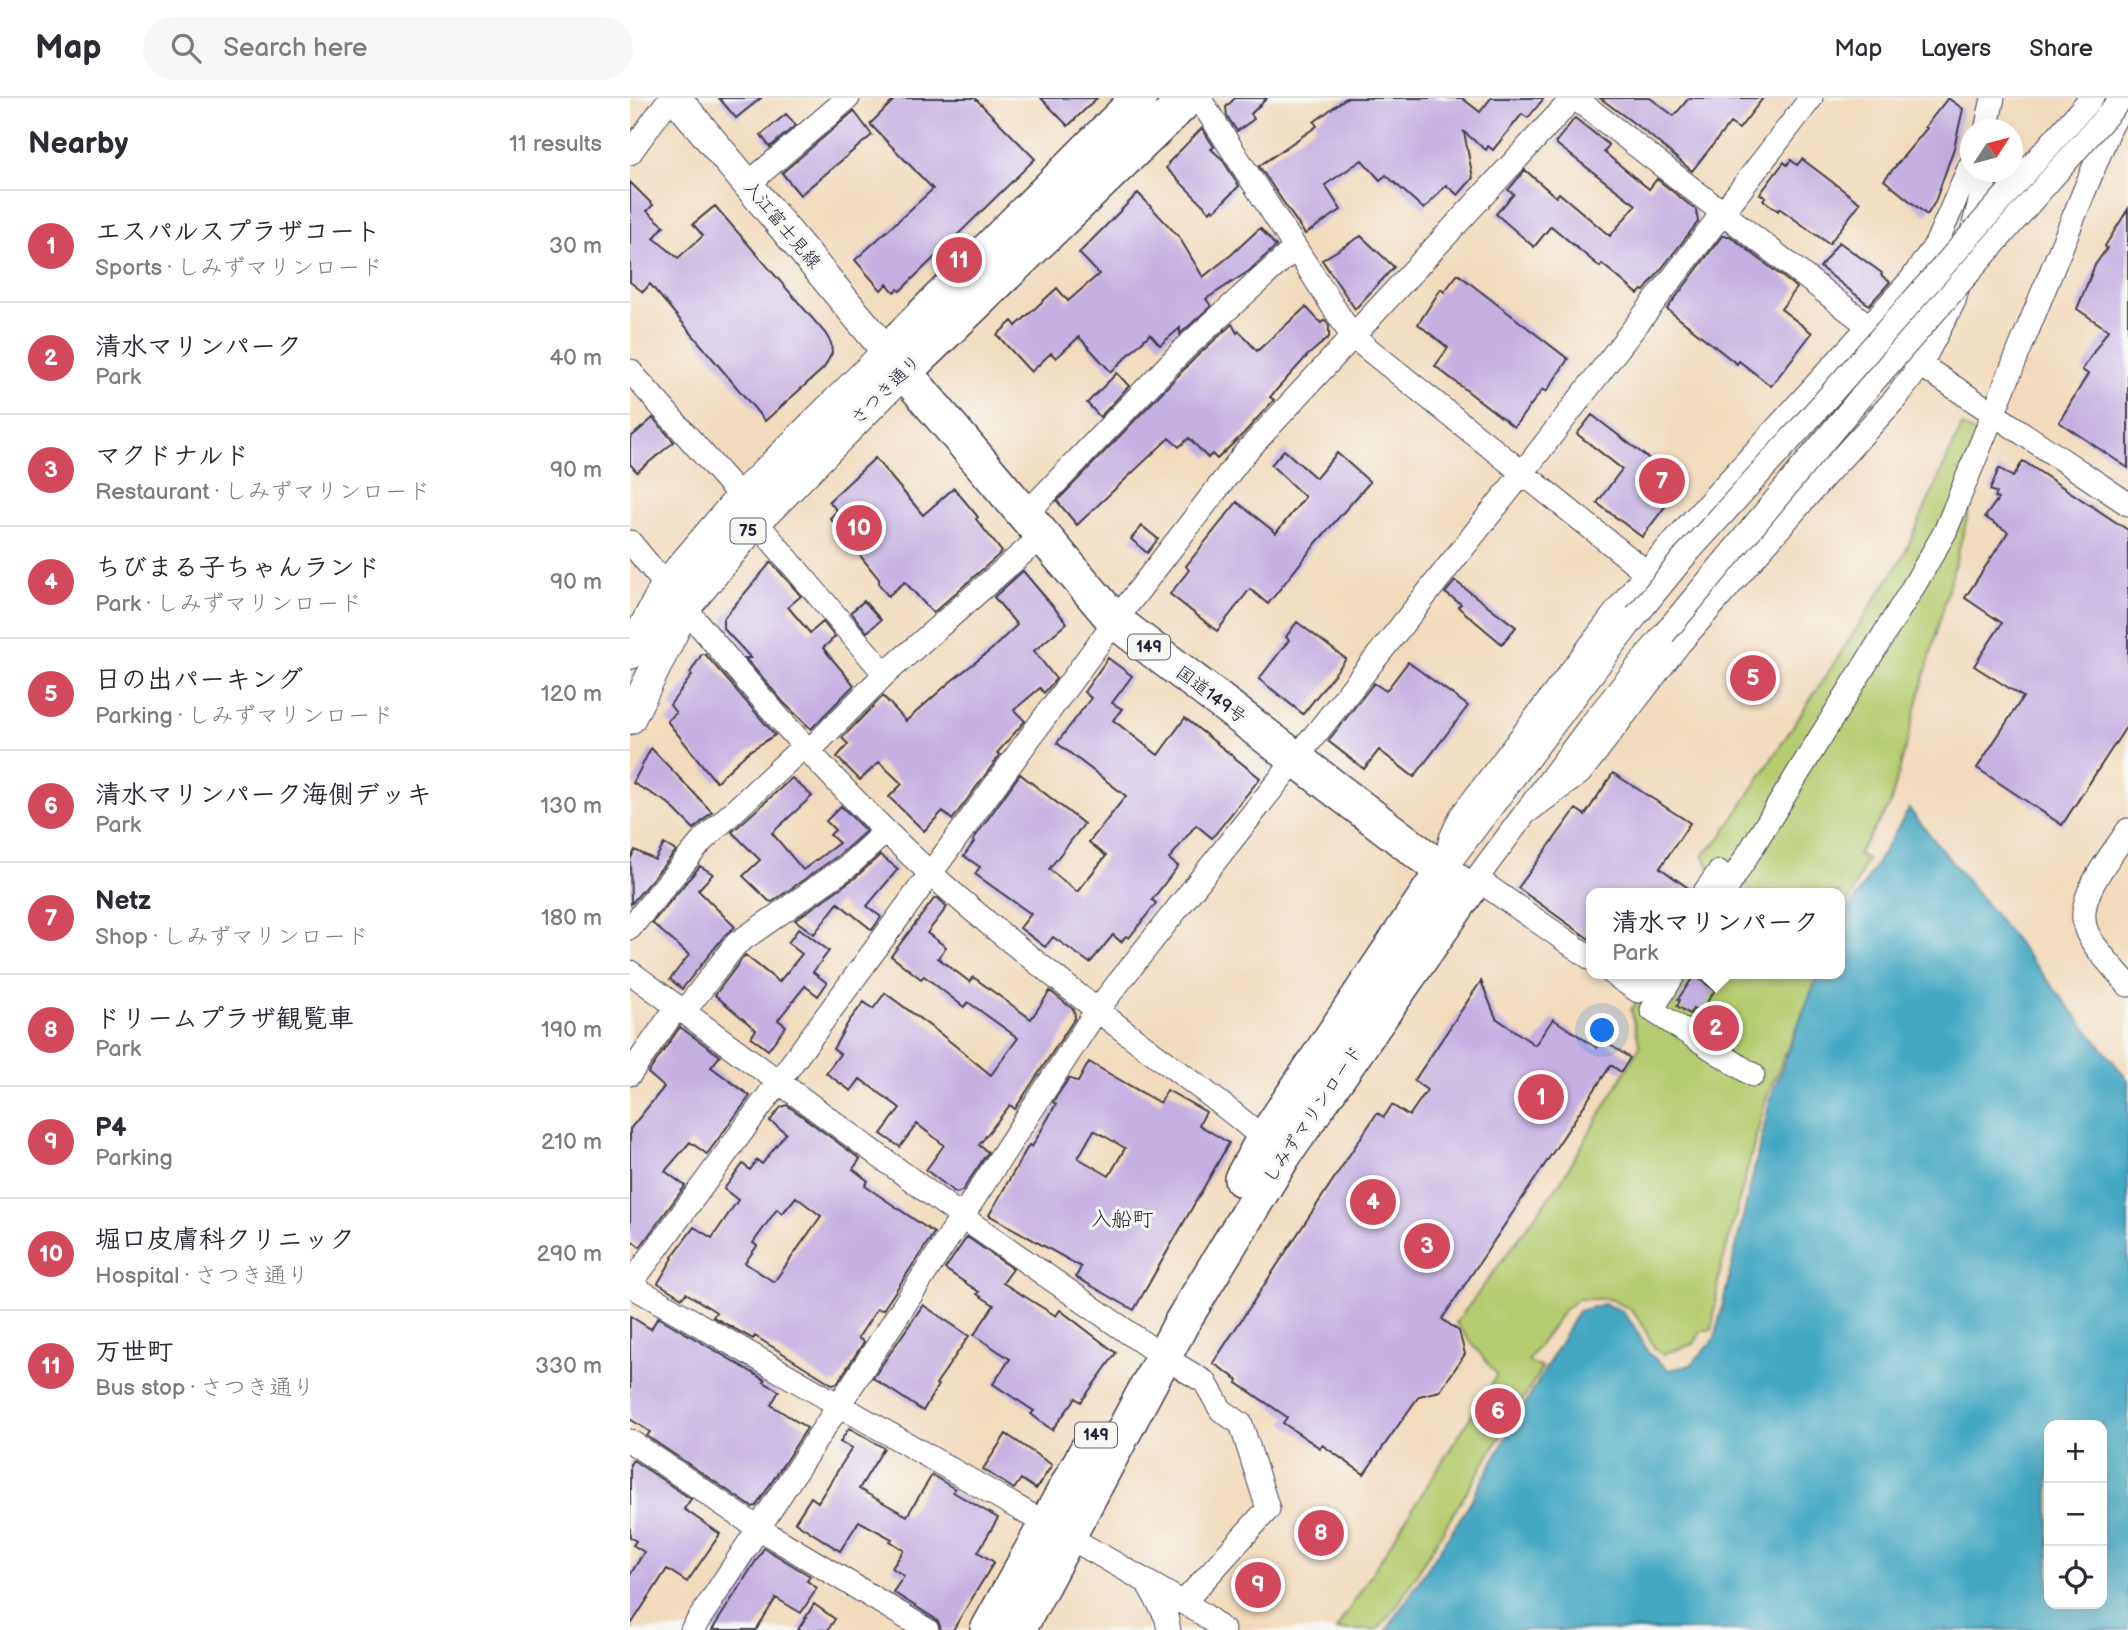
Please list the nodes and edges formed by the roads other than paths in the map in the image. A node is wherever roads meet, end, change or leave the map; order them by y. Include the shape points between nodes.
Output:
1 (670, 98) edge
2 (677, 98) edge
3 (848, 98) edge
4 (1139, 98) edge
5 (1188, 98) edge
6 (1199, 98) edge
7 (1574, 98) edge
8 (1811, 98) edge
9 (1993, 98) edge
10 (2091, 98) edge
11 (2124, 98) edge
12 (1988, 119) edge
13 (630, 153) edge
14 (1963, 182) edge
15 (1985, 182) edge
16 (748, 184) junction
17 (1722, 213) junction
18 (1295, 248) junction
19 (1869, 326) junction
20 (1352, 335) junction
21 (896, 361) junction
22 (1920, 366) junction
23 (630, 370) edge
24 (1994, 415) junction
25 (1524, 471) junction
26 (2128, 505) edge
27 (748, 509) junction
28 (1034, 526) junction
29 (630, 542) edge
30 (1646, 572) junction
31 (666, 585) junction
32 (685, 608) junction
33 (1115, 621) junction
34 (630, 654) edge
35 (885, 674) junction
36 (630, 719) edge
37 (806, 749) junction
38 (1295, 758) junction
39 (1527, 811) junction
40 (2128, 830) edge
41 (886, 831) junction
42 (931, 873) junction
43 (1462, 880) junction
44 (1721, 882) edge
45 (630, 928) edge
46 (1586, 955) edge
47 (630, 972) edge
48 (1620, 979) edge
49 (1646, 979) edge
50 (1671, 979) edge
51 (2128, 985) edge
52 (680, 1010) junction
53 (1097, 1010) junction
54 (630, 1074) edge
55 (1753, 1075) dead end
56 (779, 1083) junction
57 (1274, 1147) junction
58 (962, 1217) junction
59 (630, 1285) edge
60 (1154, 1350) junction
61 (839, 1406) junction
62 (630, 1441) edge
63 (758, 1528) junction
64 (1057, 1530) junction
65 (1148, 1584) junction
66 (1183, 1602) junction
67 (692, 1630) edge
68 (927, 1630) edge
69 (988, 1630) edge
70 (1018, 1630) edge
71 (1169, 1630) edge
72 (1223, 1630) edge

1 - 13 street
2 - 16 main road, 入江富士見線
3 - 16 street
4 - 21 highway, さつき通り
5 - 21 highway, さつき通り
6 - 18 street
7 - 17 street
7 - 20 street
8 - 17 street
9 - 12 street
10 - 43 street, しみずマリンロード, bridge via 1636,616
11 - 24 street
11 - 39 street, しみずマリンロード, bridge via 1868,388 1589,727
14 - 19 street via 1936,244
15 - 22 street via 1954,301
16 - 21 main road, 入江富士見線
17 - 19 street
17 - 25 street
18 - 20 street
18 - 28 street via 1185,348
19 - 22 street
19 - 30 street
20 - 25 street
20 - 33 street via 1244,454
21 - 27 main road, さつき通り / 75
21 - 28 highway, 国道149号 / 149
22 - 24 street
22 - 39 street via 1679,644 1580,774
23 - 27 street
24 - 26 street
24 - 44 street via 1945,531 1912,589
25 - 30 street
25 - 38 street
27 - 31 main road, さつき通り / 75
27 - 32 main road, さつき通り / 75
27 - 35 street
28 - 33 highway, 国道149号 / 149
28 - 35 street
29 - 31 street
30 - 43 street via 1461,816 1451,838
31 - 32 street
31 - 34 main road, さつき通り / 75
32 - 36 main road, さつき通り / 75
32 - 37 street
33 - 38 highway, 国道149号 / 149
33 - 42 street
35 - 37 street
37 - 41 street
37 - 45 street via 703,840
38 - 43 highway, 国道149号 / 149
38 - 53 street
39 - 43 street, しみずマリンロード
40 - 51 street via 2088,894 2084,919 2089,937
41 - 42 street
41 - 52 street via 848,866 736,944
42 - 53 street
42 - 56 street
43 - 46 street
43 - 57 highway, しみずマリンロード / 149
47 - 52 street
48 - 49 street via 1638,991
50 - 55 street via 1652,1010
52 - 54 street
52 - 56 street
53 - 57 street
53 - 58 street
56 - 58 street
56 - 59 street
57 - 60 highway, しみずマリンロード / 149
58 - 60 street
58 - 61 street
59 - 61 street
60 - 64 highway, しみずマリンロード / 149
60 - 66 street via 1205,1382 1221,1410 1241,1424 1268,1509
61 - 63 street
61 - 64 street
62 - 63 street
63 - 67 street
63 - 68 street
64 - 65 street
64 - 69 highway, しみずマリンロード / 149
64 - 70 highway, しみずマリンロード / 149
65 - 66 street
65 - 71 street
66 - 72 street

